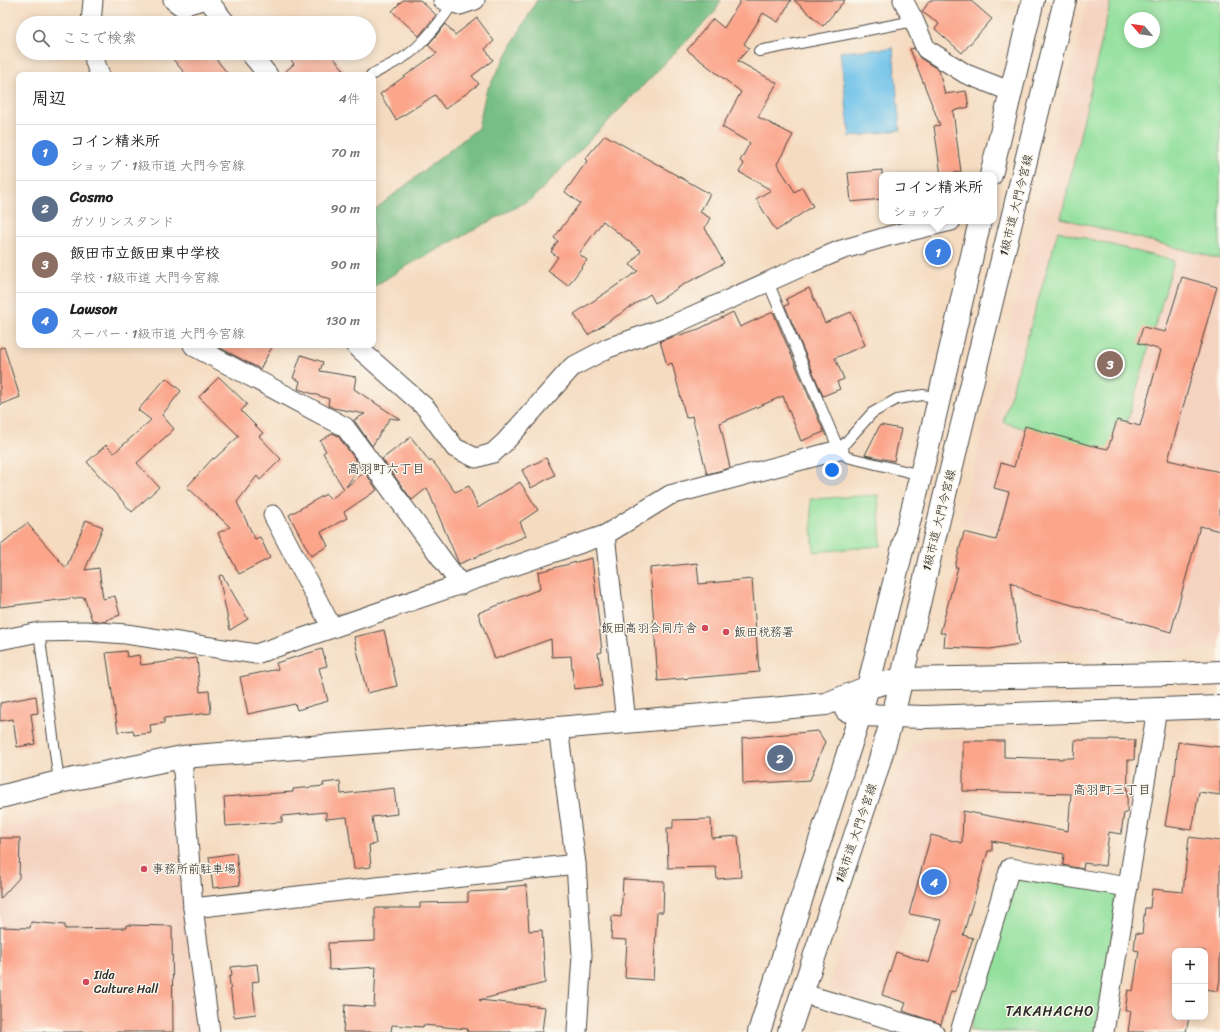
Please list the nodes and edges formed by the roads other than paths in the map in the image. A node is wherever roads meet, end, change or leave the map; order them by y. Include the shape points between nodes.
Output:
1 (93, 0) edge
2 (173, 0) edge
3 (203, 0) edge
4 (208, 0) edge
5 (475, 0) edge
6 (903, 0) edge
7 (1033, 0) edge
8 (1065, 0) edge
9 (448, 1) edge
10 (92, 16) edge
11 (221, 16) edge
12 (914, 21) junction
13 (759, 51) dead end
14 (95, 60) edge
15 (256, 60) edge
16 (99, 72) edge
17 (266, 72) edge
18 (376, 72) edge
19 (1012, 92) junction
20 (992, 172) edge
21 (939, 224) edge
22 (979, 224) edge
23 (768, 282) junction
24 (197, 348) edge
25 (358, 348) edge
26 (940, 398) junction
27 (839, 450) junction
28 (921, 475) junction
29 (273, 515) dead end
30 (605, 536) junction
31 (461, 585) junction
32 (332, 628) junction
33 (39, 632) junction
34 (0, 640) edge
35 (1220, 672) edge
36 (901, 679) junction
37 (868, 687) junction
38 (826, 704) junction
39 (1220, 707) edge
40 (1157, 709) junction
41 (860, 715) junction
42 (893, 716) junction
43 (626, 722) junction
44 (558, 728) junction
45 (182, 757) junction
46 (59, 782) junction
47 (0, 797) edge
48 (576, 864) junction
49 (1128, 887) junction
50 (193, 908) junction
51 (801, 993) junction
52 (210, 1032) edge
53 (577, 1032) edge
54 (759, 1032) edge
55 (788, 1032) edge
56 (934, 1032) edge
57 (960, 1032) edge
58 (1104, 1032) edge

1 - 10 street
2 - 3 street via 181,6
4 - 11 street
5 - 9 street via 460,5
6 - 12 street
7 - 19 street
8 - 36 street, 1級市道 大門今宮線
9 - 18 lane via 449,10 408,54
12 - 13 lane
12 - 19 street via 926,48 966,74
14 - 16 street
15 - 17 street
19 - 20 street
21 - 23 street via 841,250
22 - 26 street
23 - 25 street via 670,326 608,348 572,367 505,442 493,453 476,458 455,448 426,408
23 - 27 lane
24 - 31 street via 345,428
26 - 27 lane via 923,395 897,399 872,414
26 - 28 street
27 - 28 lane via 847,457
27 - 30 street via 670,495
28 - 37 street
29 - 32 street
30 - 31 street
30 - 43 street
31 - 32 street
32 - 33 street via 256,654 126,634 85,631
33 - 34 street
33 - 46 lane
35 - 36 street
36 - 37 street
36 - 42 street, 1級市道 大門今宮線
37 - 38 street
37 - 41 street
38 - 41 street
38 - 43 street
39 - 40 street
40 - 42 street
40 - 49 street
41 - 42 street
41 - 54 street
42 - 51 street, 1級市道 大門今宮線
43 - 44 street
44 - 45 street
44 - 48 street
45 - 46 street
45 - 50 street
46 - 47 street
48 - 50 street
48 - 53 street via 582,955
49 - 57 street via 1010,868
49 - 58 street
50 - 52 street
51 - 55 street, 1級市道 大門今宮線
51 - 56 street

